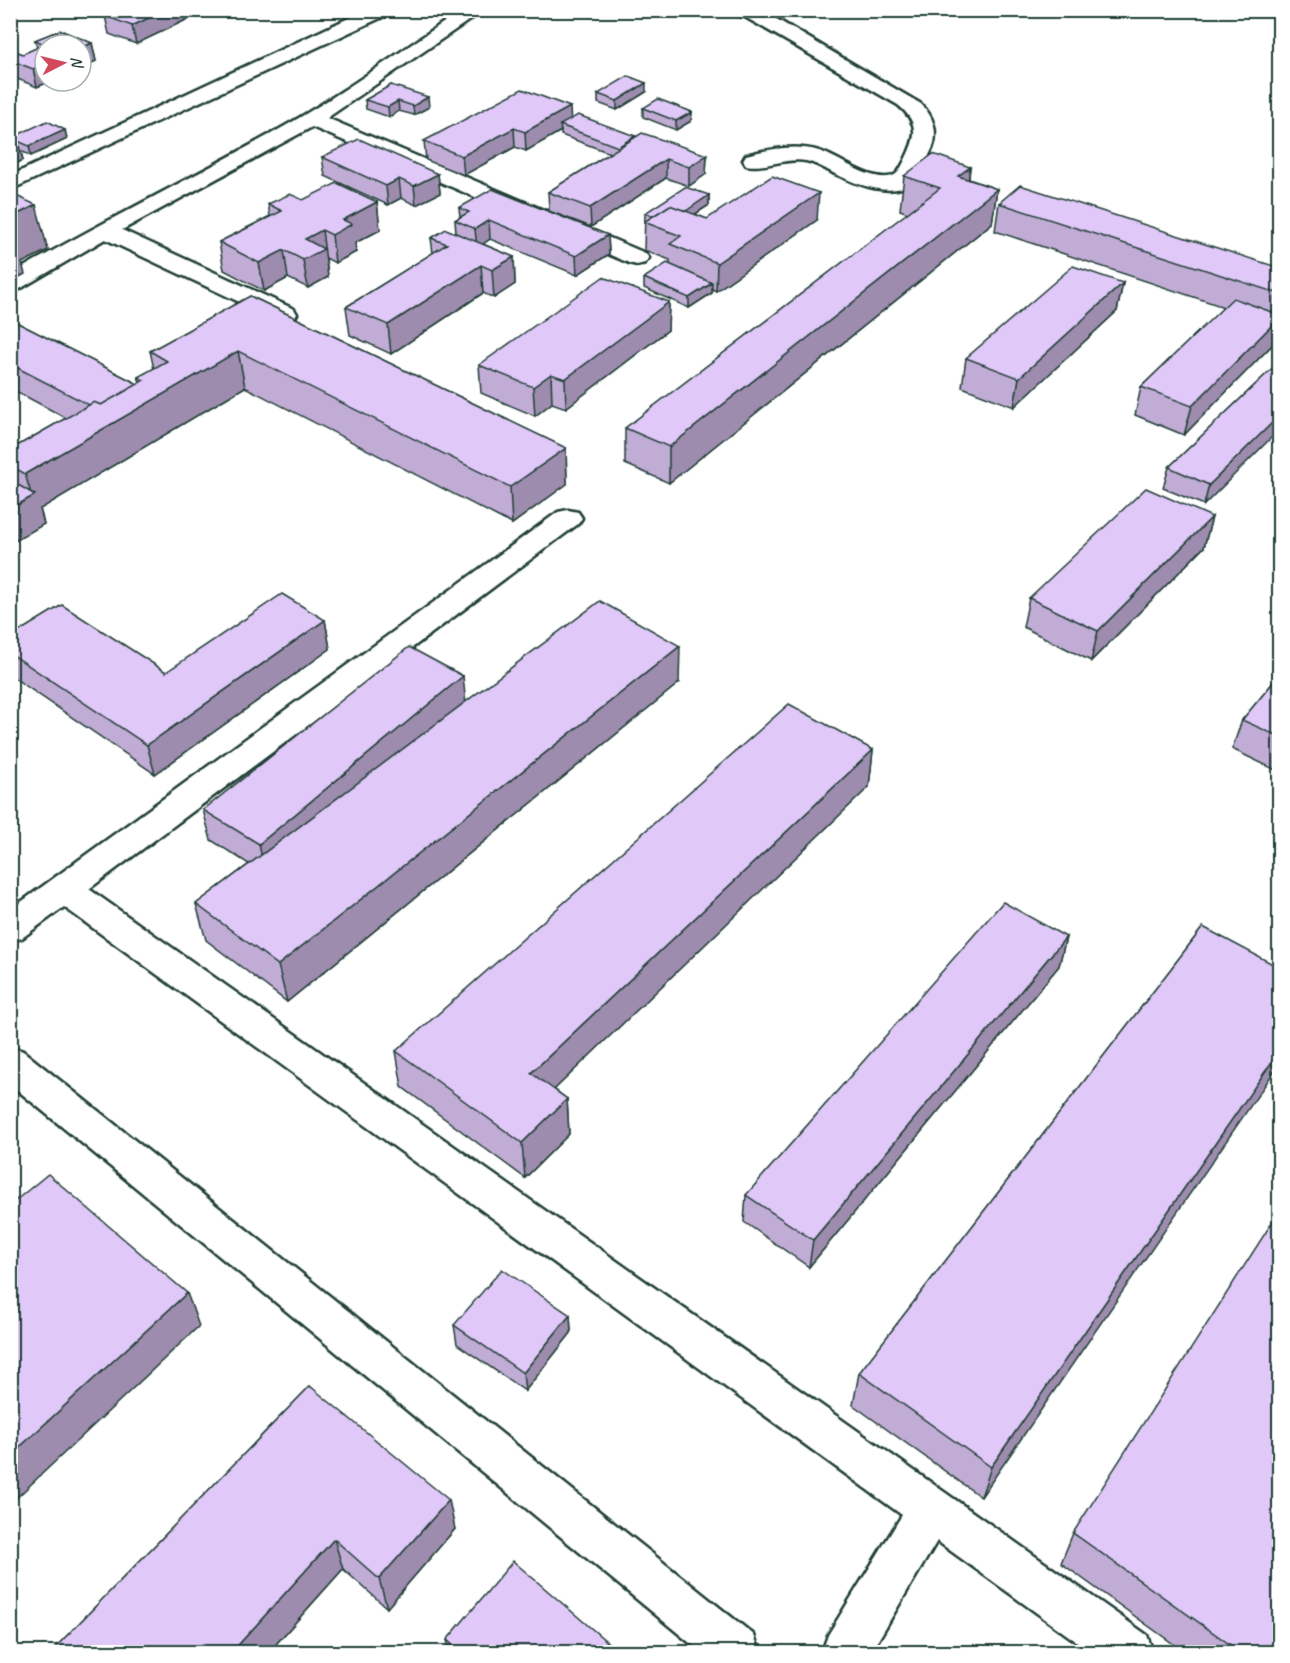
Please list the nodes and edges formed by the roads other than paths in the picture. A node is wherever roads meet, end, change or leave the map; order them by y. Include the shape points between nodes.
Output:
1 (382, 10) edge
2 (475, 10) edge
3 (741, 10) edge
4 (311, 119) junction
5 (754, 160) dead end
6 (10, 184) edge
7 (104, 230) junction
8 (637, 258) dead end
9 (10, 285) edge
10 (285, 314) edge
11 (568, 518) dead end
12 (64, 889) junction
13 (10, 929) edge
14 (10, 1062) edge
15 (932, 1509) junction
16 (736, 1653) edge
17 (845, 1653) edge
18 (1130, 1653) edge

1 - 6 street
2 - 4 street
3 - 5 street via 905,101 919,111 924,123 925,141 907,176 897,183 871,180 813,156 781,154
4 - 7 street
4 - 8 street
7 - 9 street
7 - 10 street
11 - 12 street
12 - 13 street
12 - 15 street
14 - 16 street
15 - 17 street
15 - 18 street

